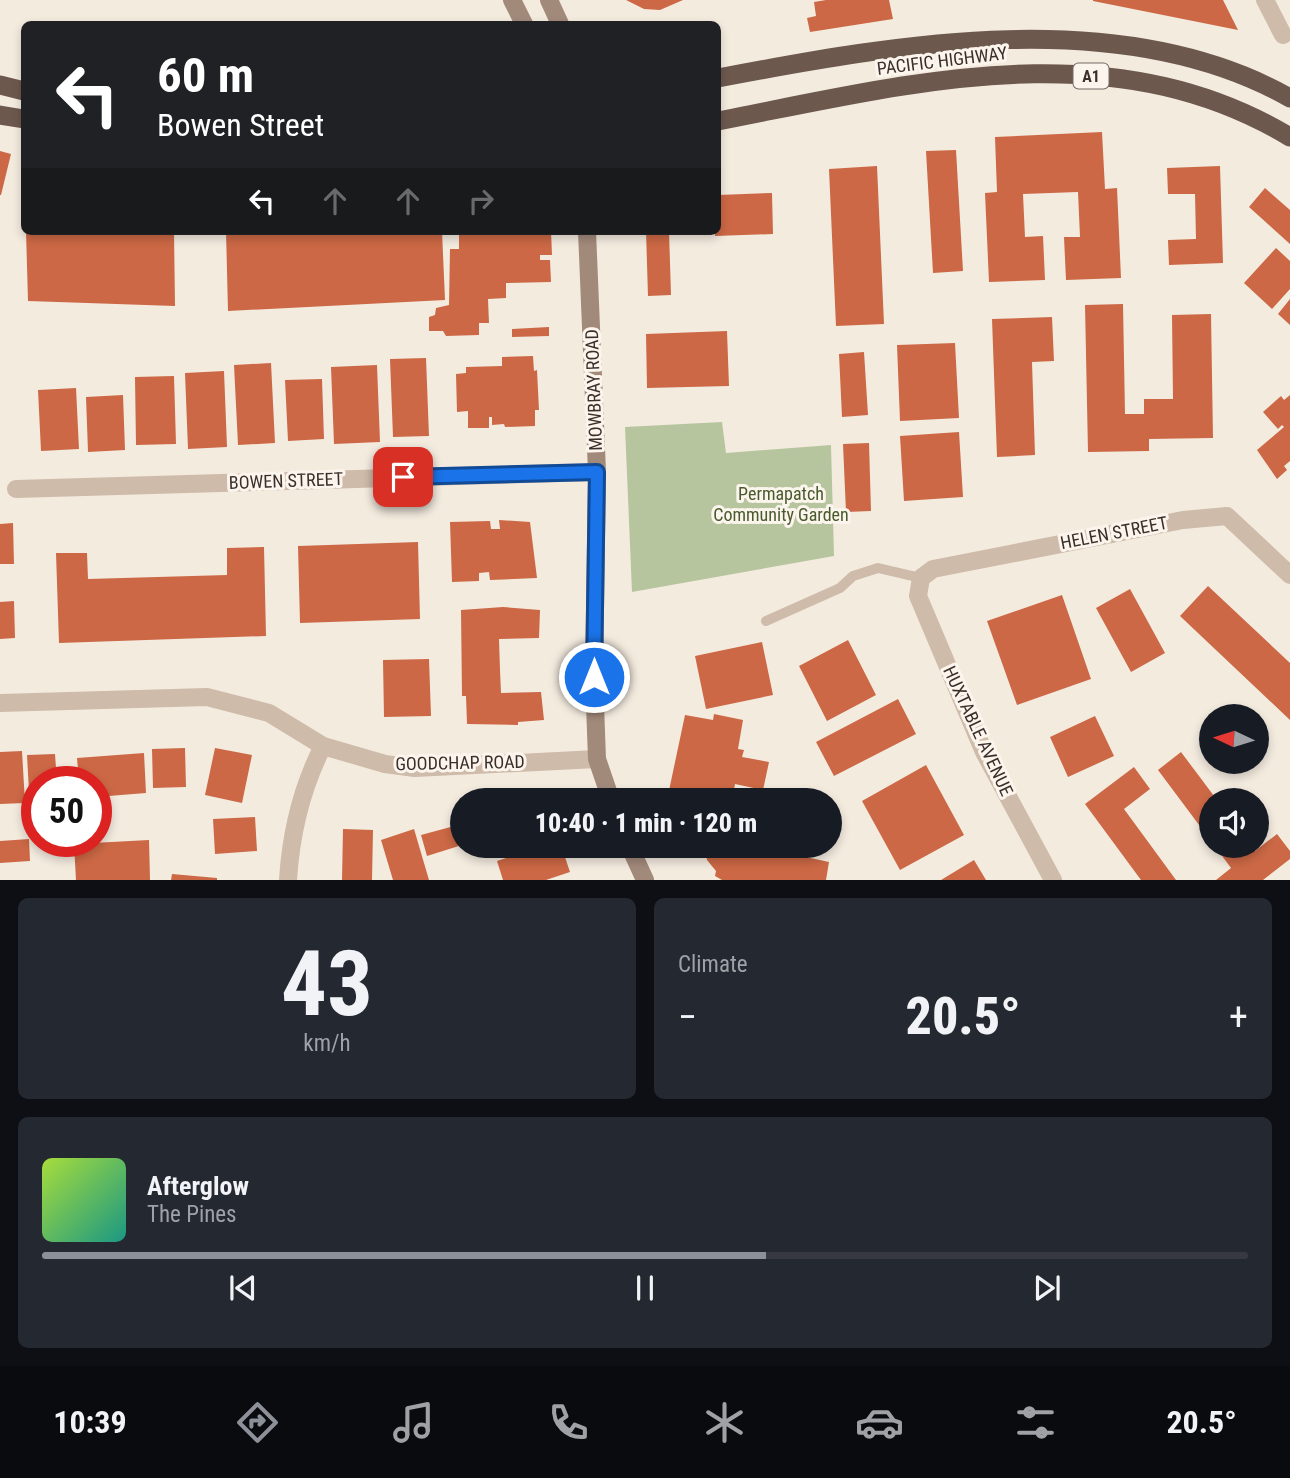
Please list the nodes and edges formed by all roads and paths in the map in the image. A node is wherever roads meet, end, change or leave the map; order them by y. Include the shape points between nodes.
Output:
1 (512, 0) edge
2 (549, 0) edge
3 (1265, 0) edge
4 (522, 21) edge
5 (559, 21) edge
6 (1283, 35) dead end
7 (721, 77) edge
8 (0, 85) edge
9 (21, 89) edge
10 (1290, 98) edge
11 (0, 115) edge
12 (21, 118) edge
13 (721, 120) edge
14 (1290, 137) edge
15 (587, 235) edge
16 (597, 472) junction
17 (16, 489) dead end
18 (1290, 575) edge
19 (920, 578) junction
20 (766, 621) dead end
21 (0, 703) edge
22 (323, 746) junction
23 (597, 759) junction
24 (607, 788) edge
25 (635, 858) edge
26 (288, 880) edge
27 (645, 880) edge
28 (1053, 880) edge

1 - 4 main road
2 - 5 main road
3 - 6 street
7 - 10 highway, PACIFIC HIGHWAY / A1 via 910,44 1031,38 1186,58 1241,75
8 - 9 highway
11 - 12 highway
13 - 14 highway, PACIFIC HIGHWAY / A1 via 937,80 1030,73 1158,85 1224,104
15 - 16 main road, MOWBRAY ROAD
16 - 17 street, BOWEN STREET
16 - 23 main road, MOWBRAY ROAD
18 - 19 street, HELEN STREET via 1227,516 1183,520 933,569
19 - 20 lane via 878,568
19 - 28 street, HUXTABLE AVENUE via 918,596 984,752
21 - 22 street, GOODCHAP ROAD via 206,697 269,713
22 - 23 street, GOODCHAP ROAD via 415,768
22 - 26 street via 304,786
23 - 24 main road, MOWBRAY ROAD
25 - 27 main road

